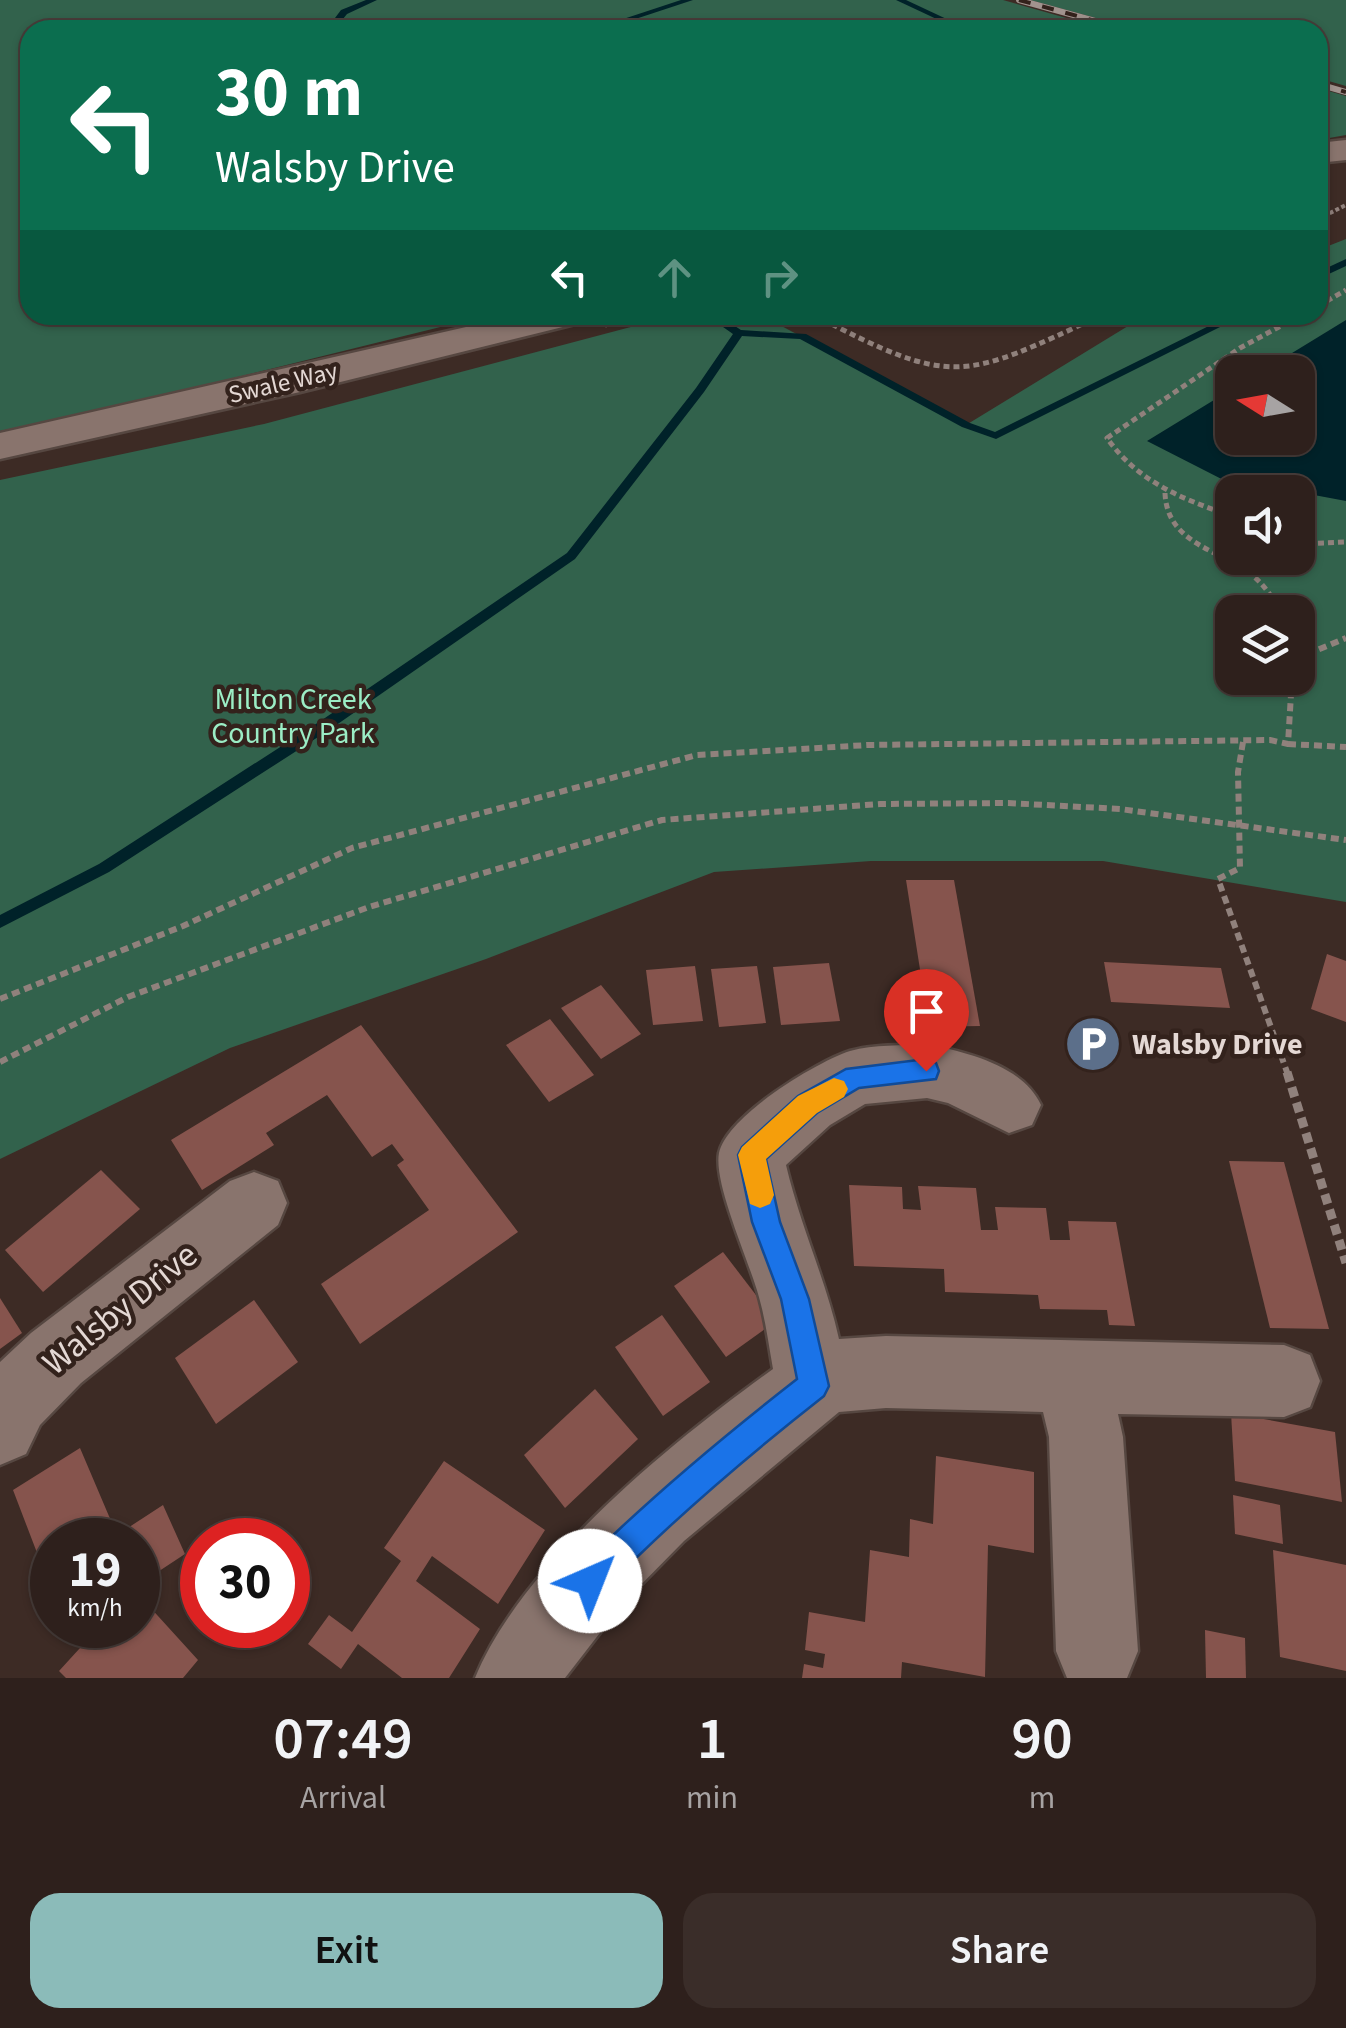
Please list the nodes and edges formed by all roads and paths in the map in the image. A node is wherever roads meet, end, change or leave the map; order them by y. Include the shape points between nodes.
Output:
1 (525, 325) edge
2 (836, 325) edge
3 (1078, 325) edge
4 (1282, 325) edge
5 (0, 446) edge
6 (1165, 493) junction
7 (1215, 510) edge
8 (1346, 542) edge
9 (1315, 543) edge
10 (1269, 595) edge
11 (1346, 638) edge
12 (1315, 652) edge
13 (1291, 695) edge
14 (1243, 742) junction
15 (1288, 744) junction
16 (1346, 746) edge
17 (1240, 826) junction
18 (1346, 840) edge
19 (0, 999) edge
20 (0, 1062) edge
21 (1009, 1106) dead end
22 (254, 1203) dead end
23 (1346, 1263) edge
24 (1072, 1376) junction
25 (1284, 1381) dead end
26 (814, 1386) junction
27 (0, 1428) edge
28 (1097, 1651) dead end
29 (516, 1678) edge

1 - 5 street, Swale Way
2 - 3 path via 900,355 961,369
4 - 6 path via 1107,438 1120,460
6 - 7 path
6 - 10 path via 1163,508 1176,530 1254,576
8 - 9 path
11 - 12 path
13 - 15 path
14 - 15 path
14 - 17 path
14 - 19 path via 924,744 697,755 352,848 183,926
15 - 16 path
17 - 18 path
17 - 20 path via 1008,803 880,804 662,820 369,906 128,998
17 - 23 path via 1240,868 1218,879
21 - 26 street via 962,1079 926,1071 855,1077 807,1105 752,1155
22 - 27 street, Walsby Drive via 56,1358 14,1399
24 - 25 street
24 - 26 street via 864,1372
24 - 28 street via 1086,1438
26 - 29 street via 724,1454 618,1551

